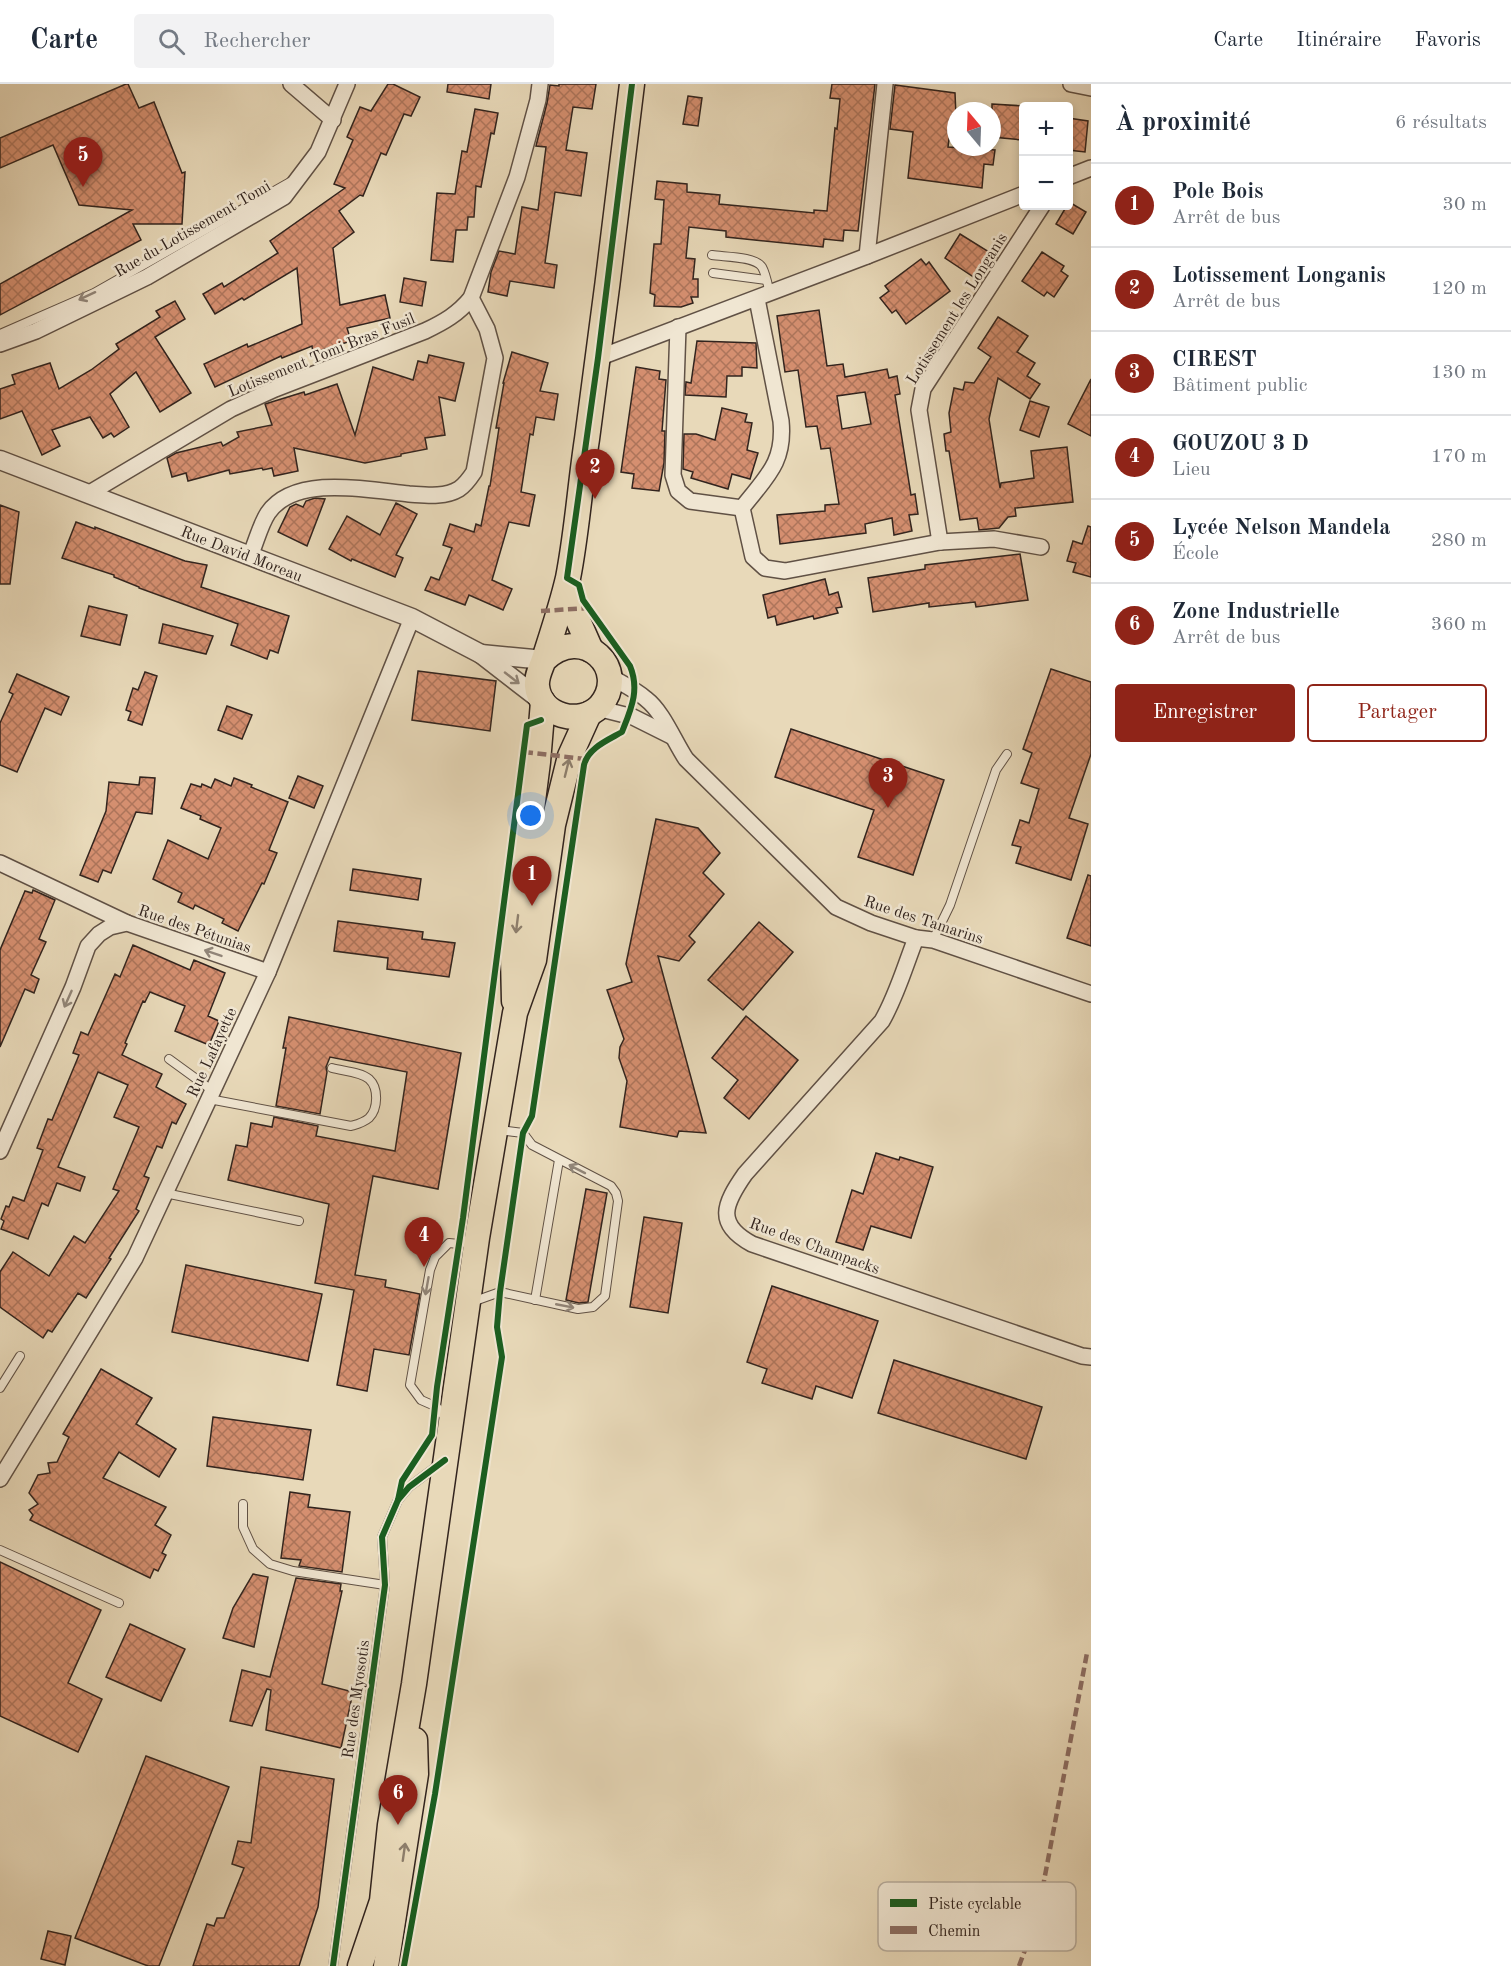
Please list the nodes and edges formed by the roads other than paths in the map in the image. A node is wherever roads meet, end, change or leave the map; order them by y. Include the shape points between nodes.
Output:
1 (291, 84) edge
2 (540, 84) edge
3 (632, 84) edge
4 (885, 84) edge
5 (1071, 84) edge
6 (1091, 88) edge
7 (342, 89) edge
8 (333, 120) junction
9 (1091, 168) edge
10 (302, 175) junction
11 (1073, 175) edge
12 (1019, 196) edge
13 (1039, 210) edge
14 (712, 255) dead end
15 (867, 256) junction
16 (713, 273) dead end
17 (764, 291) junction
18 (471, 298) junction
19 (678, 327) junction
20 (0, 334) edge
21 (0, 344) edge
22 (598, 358) junction
23 (0, 460) edge
24 (88, 494) junction
25 (742, 508) junction
26 (940, 542) junction
27 (1041, 548) dead end
28 (250, 556) junction
29 (567, 578) junction
30 (412, 618) junction
31 (591, 650) junction
32 (481, 654) junction
33 (544, 660) junction
34 (609, 676) junction
35 (543, 702) junction
36 (593, 711) junction
37 (671, 736) junction
38 (1007, 754) dead end
39 (0, 863) edge
40 (127, 923) junction
41 (916, 938) junction
42 (933, 940) junction
43 (268, 972) junction
44 (1091, 994) edge
45 (515, 1012) junction
46 (169, 1059) dead end
47 (333, 1068) dead end
48 (211, 1095) junction
49 (495, 1130) junction
50 (0, 1151) edge
51 (559, 1160) junction
52 (165, 1193) junction
53 (299, 1221) dead end
54 (477, 1238) junction
55 (536, 1300) junction
56 (468, 1304) junction
57 (20, 1356) dead end
58 (1091, 1357) edge
59 (0, 1388) edge
60 (450, 1424) junction
61 (6, 1456) edge
62 (445, 1460) junction
63 (0, 1479) edge
64 (243, 1504) dead end
65 (0, 1550) edge
66 (385, 1585) junction
67 (119, 1603) dead end
68 (414, 1684) junction
69 (382, 1901) junction
70 (387, 1958) edge
71 (333, 1966) edge
72 (360, 1966) edge

1 - 8 street
2 - 18 street, Lotissement Tomi Bras Fusil via 517,177
3 - 22 main road
4 - 15 street
5 - 6 street
7 - 8 street, Rue du Lotissement Tomi
8 - 10 street, Rue du Lotissement Tomi
9 - 11 street
10 -> 20 lane via 94,293
10 - 21 street, Rue du Lotissement Tomi via 284,197 147,277 36,331
12 - 15 street, Lotissement les Longanis
13 - 26 street, Lotissement les Longanis via 924,388 919,410
14 - 17 lane via 751,260 762,267
15 - 17 street, Lotissement les Longanis
16 - 17 lane
17 - 19 street, Lotissement les Longanis
17 - 25 street via 783,438 771,471
18 - 24 street, Lotissement Tomi Bras Fusil via 445,322 231,409
18 - 28 street via 487,329 495,358 474,472 467,482 459,489 434,496 333,487 302,492 280,502 268,514
19 - 22 street, Lotissement les Longanis
19 - 25 street via 673,476 678,491 690,501
22 - 29 main road
23 - 24 street, Rue David Moreau
24 - 28 street, Rue David Moreau
25 - 26 street via 753,557 765,568 785,571
26 - 27 street via 994,539
28 - 30 street, Rue David Moreau
29 - 31 main road via 573,609
29 - 33 main road
30 - 32 street, Rue David Moreau
30 - 43 street, Rue Lafayette
31 - 33 main road via 579,645 566,646
31 - 34 main road via 600,656
32 - 33 street, Rue David Moreau
32 -> 35 street, Rue David Moreau
33 - 35 main road via 537,688
34 - 36 main road via 605,699
34 - 37 street, Rue des Tamarins via 646,699
35 - 36 main road via 564,716 577,717
35 -> 45 main road via 541,772 513,957
36 - 37 street, Rue des Tamarins via 633,717
45 -> 36 main road via 534,960 551,814 570,756
37 - 41 street, Rue des Tamarins via 687,759 836,907
38 - 42 lane via 996,770 950,905
39 - 40 street
43 -> 40 street, Rue des Pétunias
40 -> 50 street, Rue des Pétunias via 99,934 88,946
41 - 42 street, Rue des Tamarins
41 - 58 street, Rue des Champacks via 894,1001 882,1021 745,1174 729,1196 728,1225 737,1236 752,1244
42 - 44 street, Rue des Tamarins
43 - 48 street, Rue Lafayette
45 - 49 main road
46 - 48 lane
47 - 48 lane via 368,1078 374,1085 377,1095 372,1116 362,1124 351,1126
48 - 52 street, Rue Lafayette
49 - 51 lane via 523,1133 532,1145
49 - 54 main road
51 - 55 lane
55 -> 51 lane via 578,1309 593,1306 604,1296 616,1193 611,1186
52 - 53 lane
52 - 61 street, Rue Lafayette via 135,1258
54 - 56 main road
54 -> 60 lane via 448,1243 435,1257 410,1385 421,1400 437,1407
55 - 56 lane via 500,1292
56 - 60 main road
57 - 59 lane
60 - 62 main road
61 - 63 street, Rue Lafayette
62 - 66 lane, Rue des Myosotis via 398,1500 382,1537
62 - 68 main road
64 - 66 lane via 243,1527 253,1549 270,1564
65 - 67 lane
66 - 71 lane, Rue des Myosotis
68 - 69 main road via 390,1824
70 -> 68 main road via 416,1774
69 - 70 lane
69 - 72 main road

